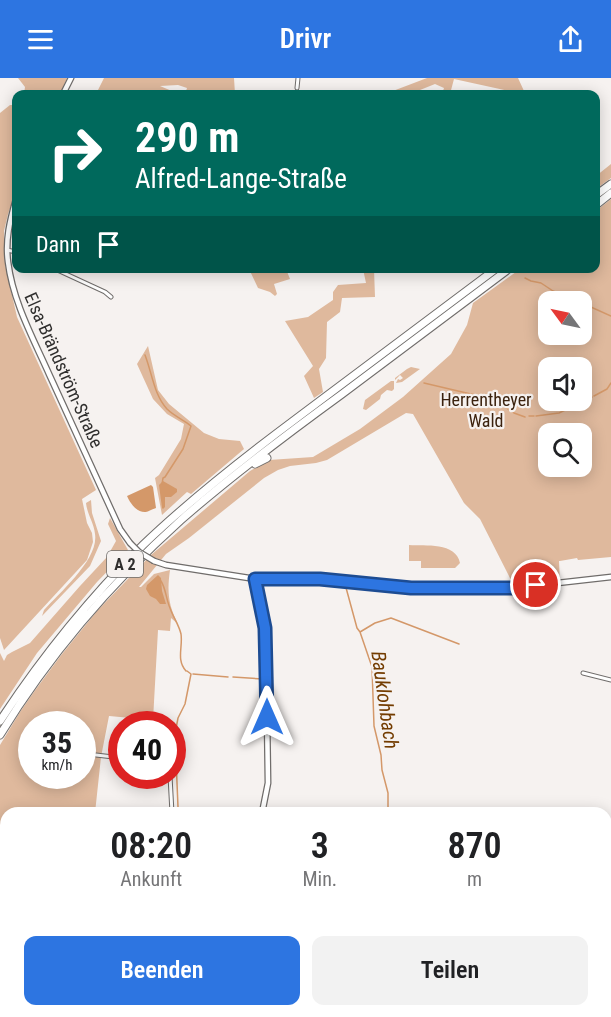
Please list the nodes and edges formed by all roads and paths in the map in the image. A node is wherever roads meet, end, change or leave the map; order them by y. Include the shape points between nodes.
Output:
1 (298, 78) edge
2 (297, 88) dead end
3 (12, 214) edge
4 (7, 250) junction
5 (12, 251) edge
6 (64, 273) edge
7 (490, 273) edge
8 (503, 273) edge
9 (480, 291) junction
10 (111, 297) dead end
11 (473, 303) dead end
12 (267, 458) dead end
13 (240, 471) junction
14 (611, 577) edge
15 (255, 579) junction
16 (583, 673) dead end
17 (611, 680) edge
18 (0, 721) edge
19 (0, 735) edge
20 (96, 755) dead end
21 (108, 756) edge
22 (171, 789) edge
23 (172, 807) edge
24 (263, 807) edge

1 - 2 street
3 - 4 street, Elsa-Brändström-Straße
4 - 5 street
4 - 15 street, Elsa-Brändström-Straße, bridge via 21,309 120,529 130,543 154,561 174,567
6 - 10 street
7 - 18 highway, A 2 via 277,433 164,525 72,622
8 - 9 highway, A 2
9 - 11 highway
9 - 13 highway, A 2
12 - 13 highway
13 - 19 highway, A 2 via 148,551 108,592 46,668
14 - 15 street via 513,588 398,588 320,579
15 - 24 street via 266,647 268,783
16 - 17 street
20 - 21 street
22 - 23 street

